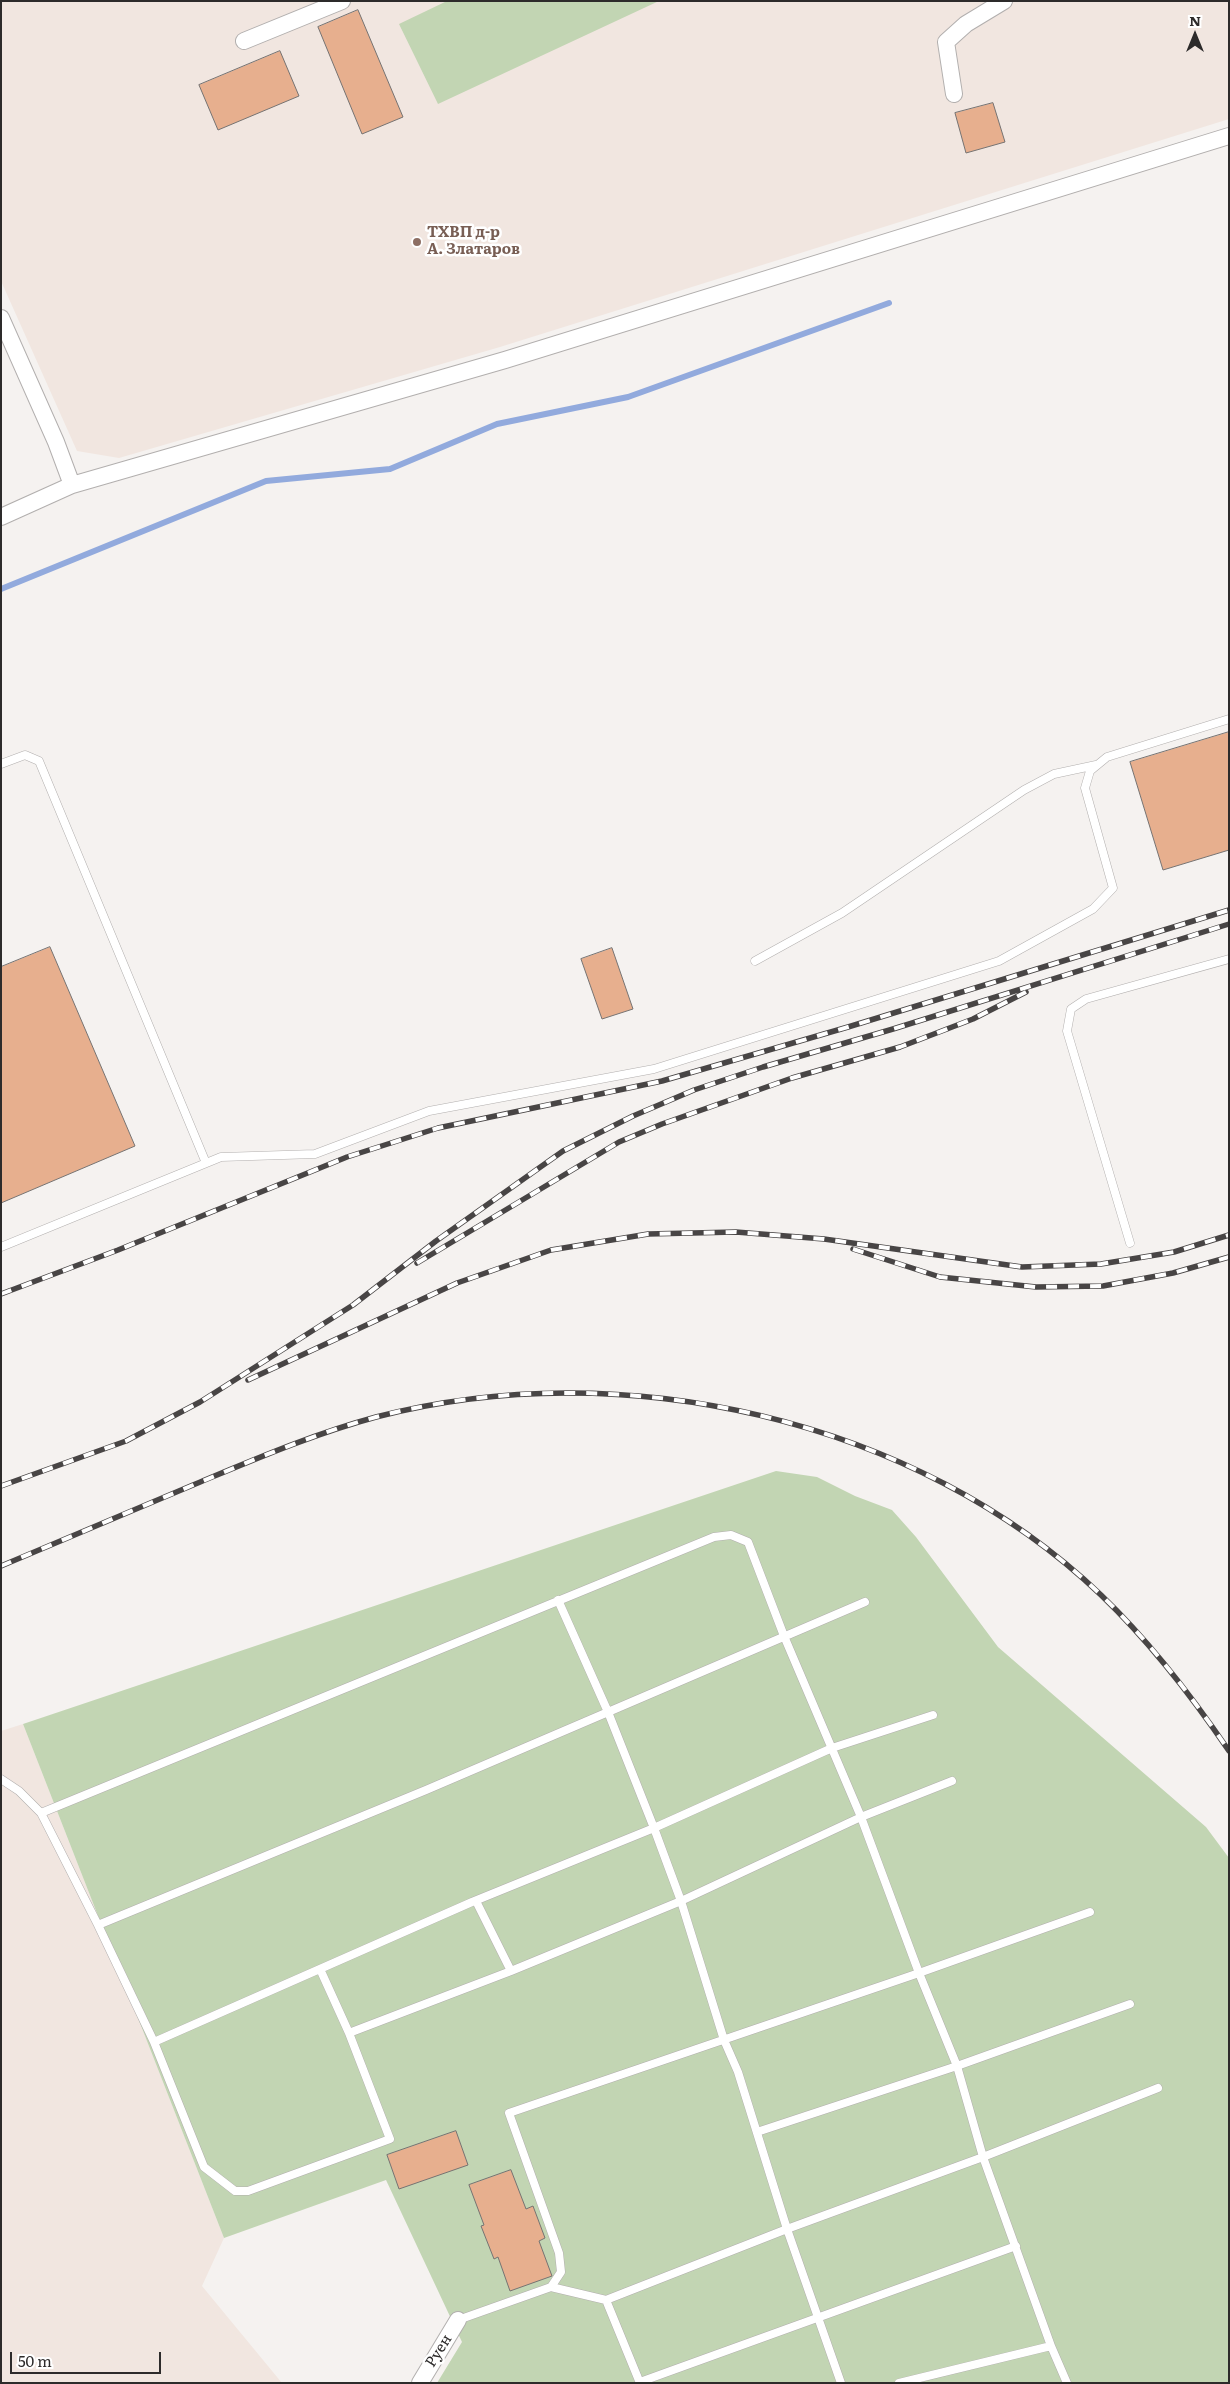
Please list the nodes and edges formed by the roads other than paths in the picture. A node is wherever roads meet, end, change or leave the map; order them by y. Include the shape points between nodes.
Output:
1 (342, 1) edge
2 (1004, 1) edge
3 (244, 41) dead end
4 (954, 94) dead end
5 (1229, 136) edge
6 (1, 318) edge
7 (72, 485) junction
8 (1, 517) edge
9 (1229, 719) edge
10 (1, 764) edge
11 (1098, 764) junction
12 (1229, 959) edge
13 (755, 961) dead end
14 (206, 1163) junction
15 (1130, 1243) dead end
16 (1, 1247) edge
17 (558, 1600) junction
18 (865, 1602) dead end
19 (784, 1636) junction
20 (608, 1712) junction
21 (933, 1715) dead end
22 (832, 1748) junction
23 (1, 1779) edge
24 (952, 1781) dead end
25 (41, 1813) junction
26 (861, 1817) junction
27 (654, 1828) junction
28 (476, 1901) junction
29 (681, 1901) junction
30 (1090, 1912) dead end
31 (98, 1925) junction
32 (320, 1969) junction
33 (511, 1971) junction
34 (919, 1973) junction
35 (1130, 2004) dead end
36 (349, 2033) junction
37 (724, 2040) junction
38 (154, 2042) junction
39 (958, 2066) junction
40 (1158, 2088) dead end
41 (757, 2132) junction
42 (983, 2157) junction
43 (787, 2229) junction
44 (1016, 2246) junction
45 (551, 2287) junction
46 (606, 2300) junction
47 (818, 2317) junction
48 (458, 2320) joint
49 (1051, 2346) junction
50 (420, 2383) edge
51 (640, 2383) edge
52 (841, 2383) edge
53 (899, 2383) edge
54 (1067, 2383) edge

1 - 3 street
2 - 4 street via 966,24 946,42
5 - 7 street via 505,360
6 - 7 street
7 - 8 street
9 - 11 lane via 1107,757
10 - 14 lane via 24,755 39,761
11 - 13 lane via 1054,774 1024,790 842,913
11 - 14 lane via 1090,771 1085,788 1114,888 1093,909 999,961 654,1069 429,1111 315,1154 221,1157
12 - 15 lane via 1086,999 1071,1009 1067,1031
14 - 16 lane
17 - 19 lane via 714,1537 730,1535 748,1542
17 - 20 lane
17 - 25 lane
18 - 19 lane
19 - 20 lane
19 - 22 lane
20 - 27 lane
20 - 31 lane
21 - 22 lane
22 - 26 lane
22 - 27 lane
23 - 25 lane via 19,1791
24 - 26 lane
25 - 31 lane
26 - 29 lane
26 - 34 lane
27 - 28 lane
27 - 29 lane
28 - 32 lane
28 - 33 lane
29 - 33 lane
29 - 37 lane
30 - 34 lane
31 - 38 lane
32 - 36 lane
32 - 38 lane
33 - 36 lane
34 - 37 lane
34 - 39 lane
35 - 39 lane
36 - 38 lane via 390,2138 248,2191 235,2191 204,2168
37 - 41 lane
37 - 45 lane via 509,2113 559,2253 561,2272
39 - 41 lane
39 - 42 lane
40 - 42 lane
41 - 43 lane
42 - 43 lane
42 - 44 lane
43 - 46 lane
43 - 47 lane
44 - 47 lane
44 - 49 lane
45 - 46 lane
45 - 48 lane
46 - 51 lane
47 - 51 lane
47 - 52 lane
48 - 50 street, Руен
49 - 53 lane
49 - 54 lane

